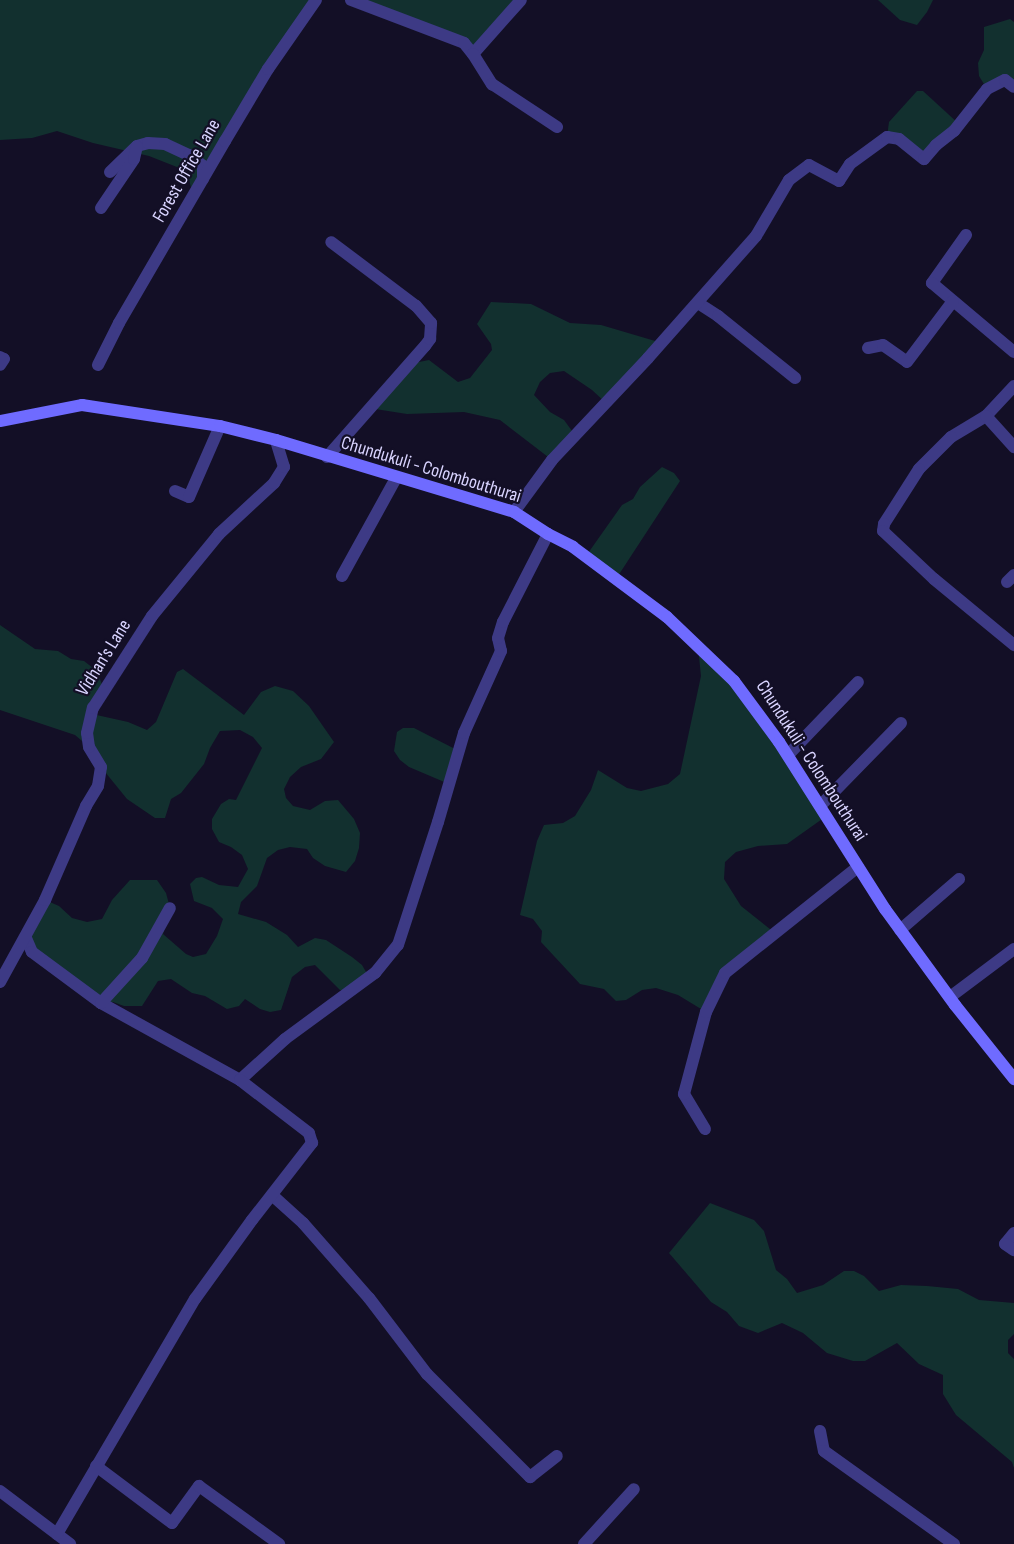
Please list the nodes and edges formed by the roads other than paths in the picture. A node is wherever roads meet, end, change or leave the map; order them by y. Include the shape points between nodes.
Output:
1 (316, 0) edge
2 (351, 0) edge
3 (521, 0) edge
4 (473, 54) junction
5 (1014, 86) edge
6 (557, 127) dead end
7 (137, 146) junction
8 (110, 172) dead end
9 (203, 178) junction
10 (101, 208) dead end
11 (966, 235) dead end
12 (331, 242) dead end
13 (953, 301) junction
14 (698, 303) junction
15 (868, 348) dead end
16 (1014, 352) edge
17 (0, 357) edge
18 (98, 364) dead end
19 (0, 366) edge
20 (795, 378) dead end
21 (1014, 386) edge
22 (986, 416) junction
23 (0, 420) edge
24 (220, 426) junction
25 (276, 440) junction
26 (1014, 447) edge
27 (327, 457) junction
28 (396, 478) junction
29 (175, 491) dead end
30 (514, 512) junction
31 (548, 534) junction
32 (342, 576) dead end
33 (1014, 646) edge
34 (858, 682) dead end
35 (901, 723) dead end
36 (788, 755) junction
37 (820, 806) junction
38 (858, 867) junction
39 (959, 879) dead end
40 (170, 908) dead end
41 (900, 930) junction
42 (26, 938) junction
43 (1014, 949) edge
44 (0, 982) edge
45 (950, 997) junction
46 (100, 1003) junction
47 (1014, 1079) edge
48 (240, 1080) junction
49 (705, 1129) dead end
50 (272, 1195) junction
51 (1014, 1233) edge
52 (1014, 1250) edge
53 (820, 1431) dead end
54 (557, 1456) dead end
55 (96, 1466) junction
56 (634, 1489) dead end
57 (0, 1491) edge
58 (57, 1534) junction
59 (70, 1544) edge
60 (279, 1544) edge
61 (584, 1544) edge
62 (954, 1544) edge

1 - 9 street, Forest Office Lane via 268,69
2 - 4 street via 464,42
3 - 4 street
4 - 6 street via 492,84
5 - 14 street via 1005,80 987,89 954,131 924,159 899,139 887,137 850,164 839,181 809,165 789,180 756,236
7 - 8 street
7 - 9 street via 165,144 189,155 203,166
7 - 10 street via 134,159
9 - 18 street, Forest Office Lane
11 - 13 street via 932,283
12 - 27 street via 416,306 431,323 430,339 425,346
13 - 15 street via 907,362 883,344
13 - 16 street
14 - 20 street
14 - 30 street via 552,460
17 - 19 street via 4,359
21 - 22 street
22 - 26 street
22 - 33 street via 951,437 920,469 883,530
23 - 24 main road, Chundukuli - Colombouthurai via 82,405
24 - 25 main road, Chundukuli - Colombouthurai
24 - 29 street via 189,497
25 - 27 main road, Chundukuli - Colombouthurai
25 - 42 street, Vidhan's Lane via 284,467 274,483 219,534 152,616 93,708 87,733 89,747 101,767 98,786
27 - 28 main road, Chundukuli - Colombouthurai
28 - 30 main road, Chundukuli - Colombouthurai
28 - 32 street
30 - 31 main road, Chundukuli - Colombouthurai
31 - 36 main road, Chundukuli - Colombouthurai via 573,547 667,617 734,681
31 - 48 street via 503,622 498,638 501,651 464,733 398,945 375,974 285,1040
34 - 36 street
35 - 37 street
36 - 37 main road, Chundukuli - Colombouthurai
37 - 38 main road, Chundukuli - Colombouthurai
38 - 41 main road, Chundukuli - Colombouthurai
38 - 49 street via 725,973 706,1012 684,1094
39 - 41 street
40 - 46 street via 142,958
41 - 45 main road, Chundukuli - Colombouthurai
42 - 44 street, Vidhan's Lane
42 - 46 street via 32,952
43 - 45 street
45 - 47 main road, Chundukuli - Colombouthurai
46 - 48 street
48 - 50 street via 309,1133 312,1143
50 - 54 street via 303,1224 369,1298 427,1374 530,1477
50 - 55 street via 195,1299
51 - 52 street via 1005,1244
53 - 62 street via 824,1451
55 - 58 street
55 - 60 street via 172,1523 199,1486
56 - 61 street
57 - 58 street
58 - 59 street

